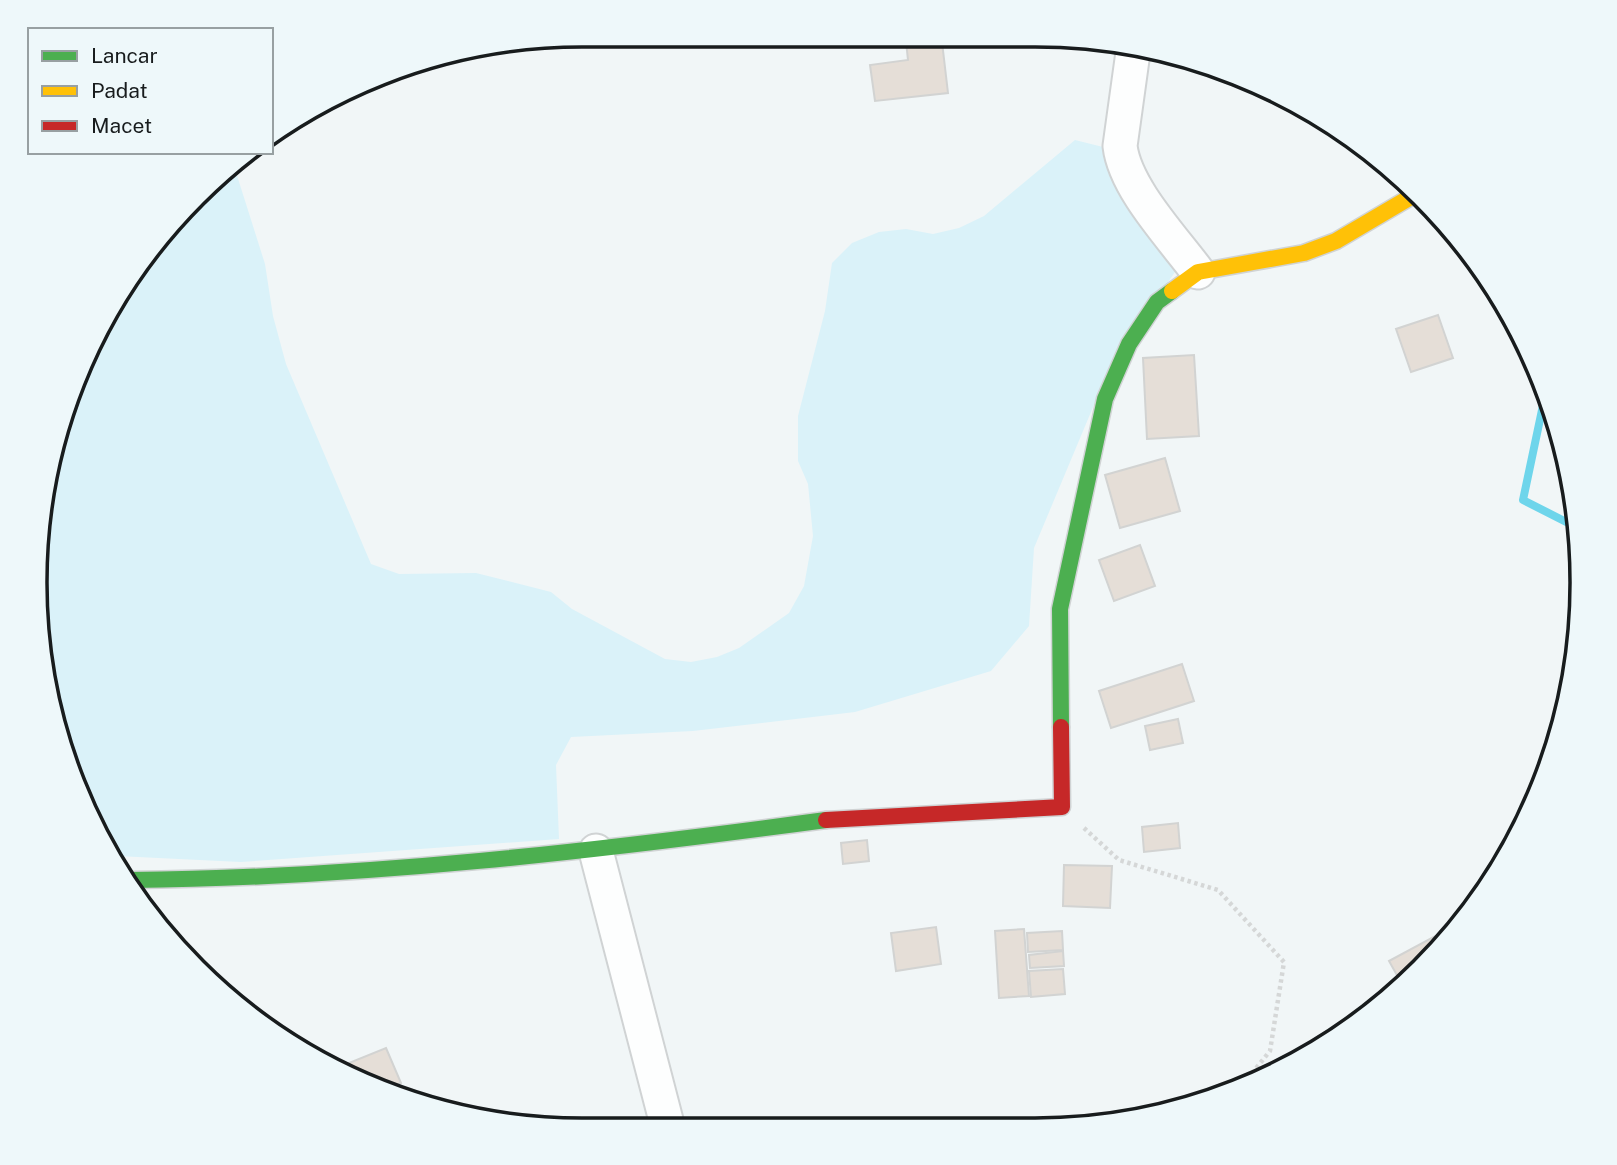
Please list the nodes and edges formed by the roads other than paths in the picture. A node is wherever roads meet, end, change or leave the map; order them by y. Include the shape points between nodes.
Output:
1 (1132, 57) edge
2 (1407, 199) edge
3 (1198, 272) junction
4 (596, 851) junction
5 (137, 880) edge
6 (665, 1118) edge

1 - 3 street via 1122,160 1130,180
2 - 3 street via 1336,241 1304,253
3 - 4 street via 1157,302 1129,344 1105,399 1059,609 1062,807 831,819
4 - 5 street via 239,879
4 - 6 street

